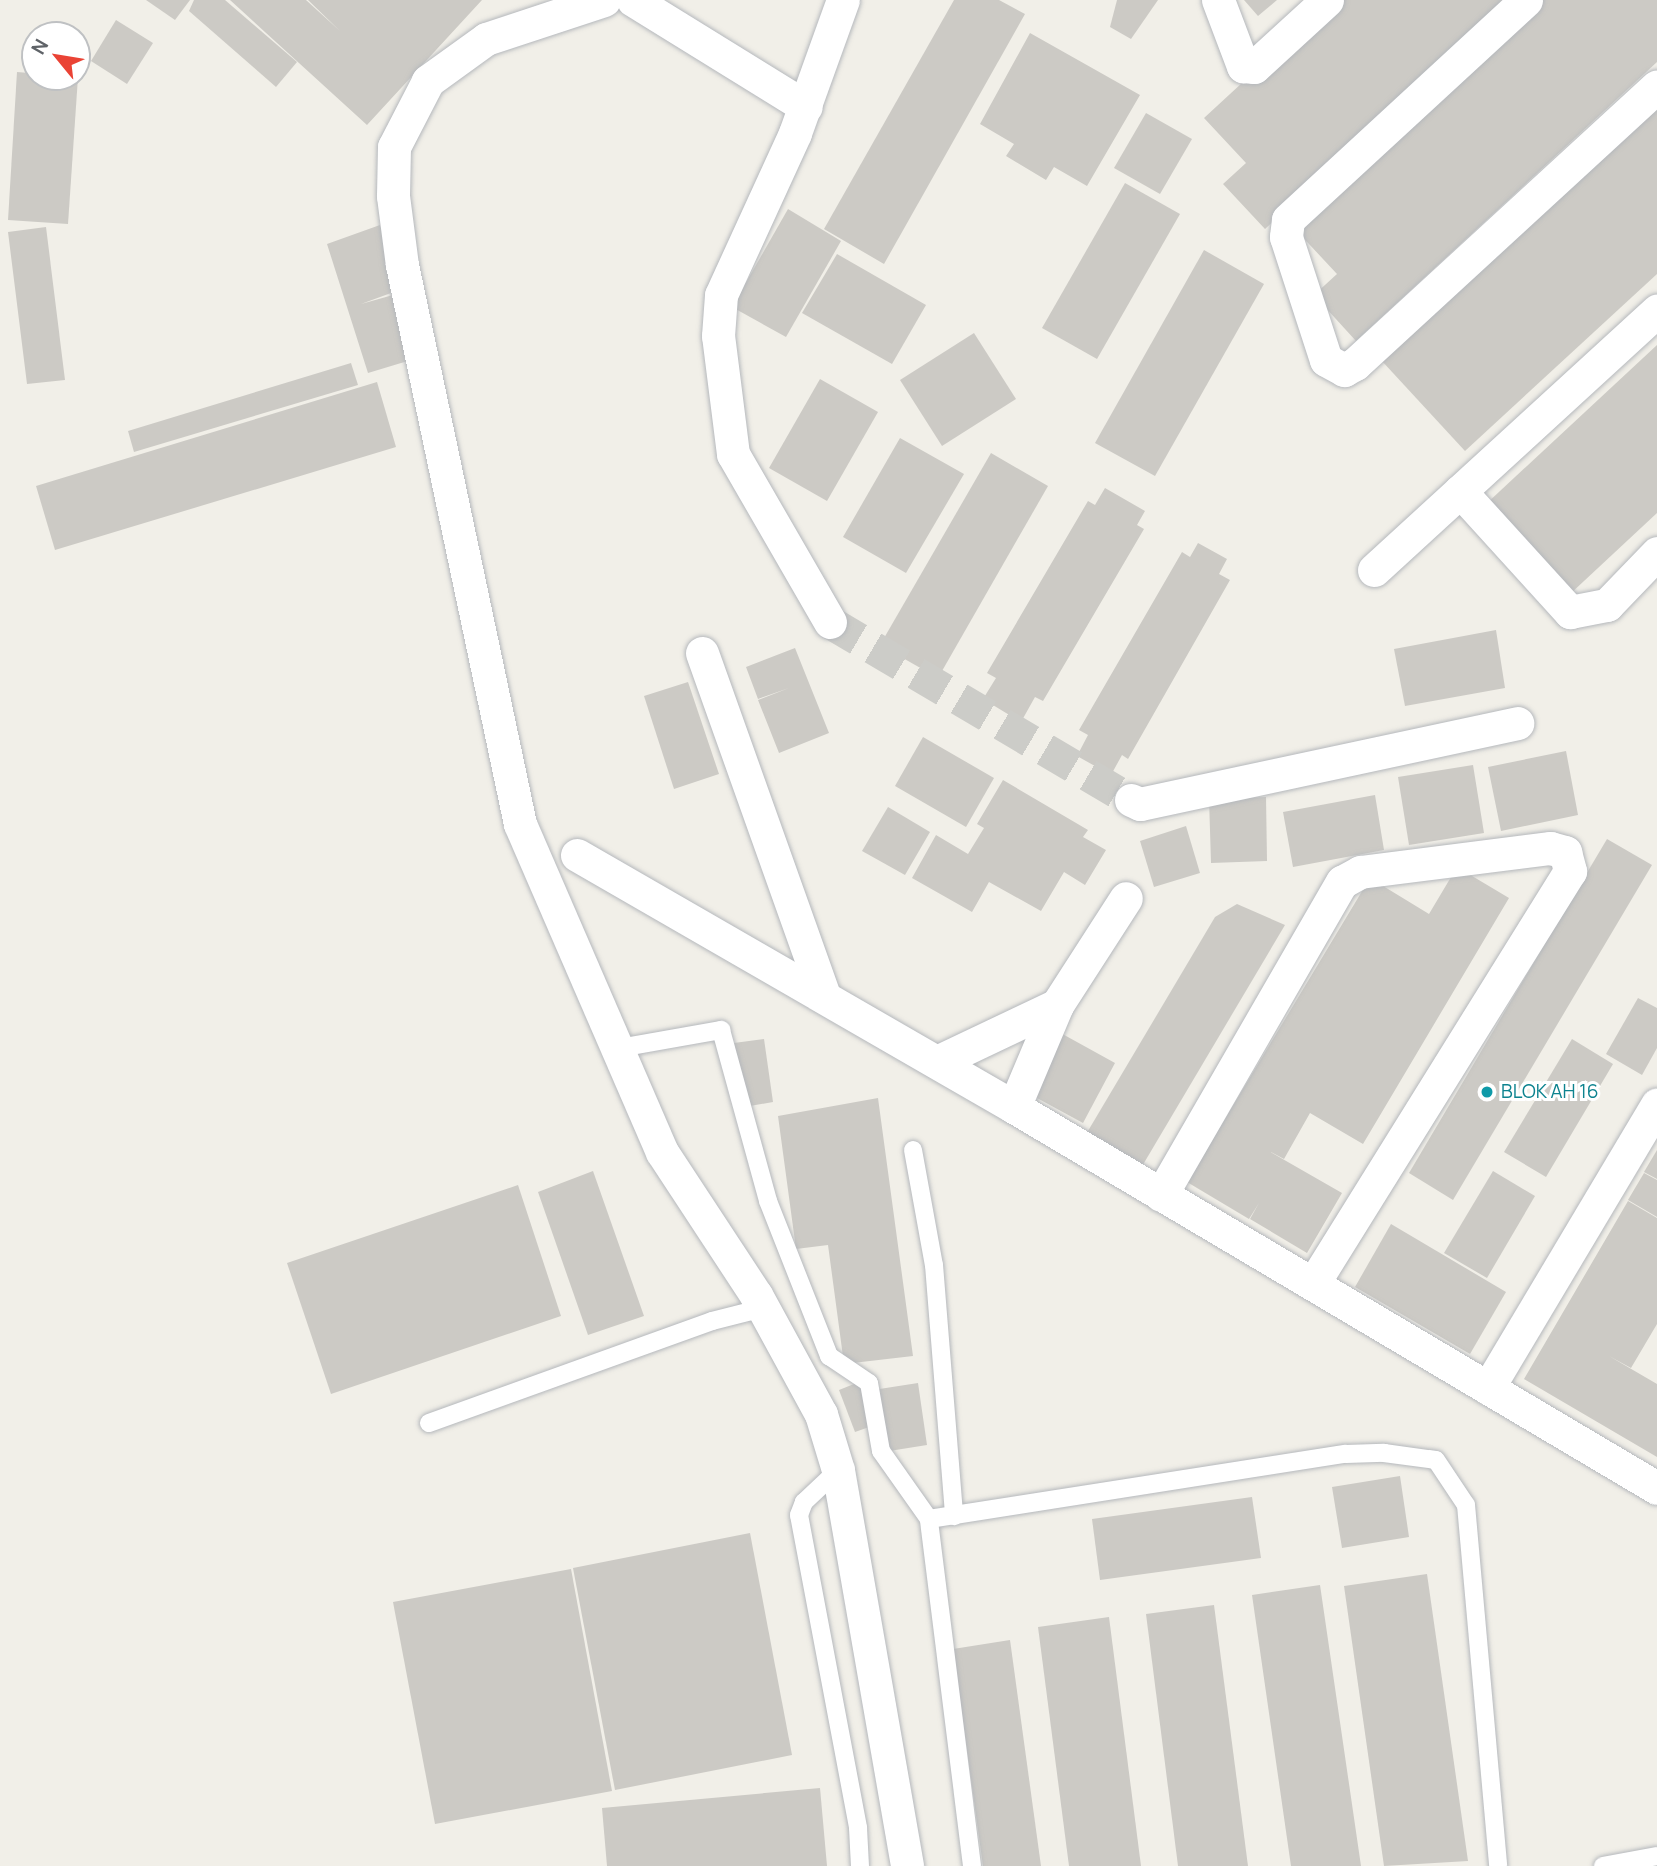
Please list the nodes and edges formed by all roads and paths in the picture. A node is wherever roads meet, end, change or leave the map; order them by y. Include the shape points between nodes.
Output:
1 (604, 0) edge
2 (633, 0) edge
3 (843, 0) edge
4 (1219, 0) edge
5 (1327, 0) edge
6 (1526, 0) edge
7 (1657, 86) edge
8 (806, 107) junction
9 (1657, 311) edge
10 (1460, 491) junction
11 (1657, 553) edge
12 (1374, 570) dead end
13 (831, 621) tunnel mouth
14 (702, 653) dead end
15 (1517, 723) dead end
16 (1131, 800) tunnel mouth
17 (577, 855) dead end
18 (1126, 898) dead end
19 (824, 995) junction
20 (1057, 1005) junction
21 (619, 1048) junction
22 (937, 1062) junction
23 (1657, 1104) edge
24 (1014, 1107) junction
25 (914, 1150) dead end
26 (1161, 1195) junction
27 (1313, 1284) junction
28 (763, 1308) junction
29 (1488, 1388) junction
30 (429, 1423) dead end
31 (838, 1470) junction
32 (1657, 1488) edge
33 (954, 1516) junction
34 (929, 1519) junction
35 (1657, 1856) edge
36 (860, 1866) edge
37 (907, 1866) edge
38 (972, 1866) edge
39 (1497, 1866) edge
40 (1602, 1866) edge

1 - 21 street via 486,39 428,81 394,147 393,196 451,518 520,824
2 - 8 street
3 - 8 street
4 - 5 street via 1243,66 1254,67
6 - 7 street via 1288,220 1286,237 1325,360 1344,370 1355,364
8 - 13 street via 721,295 718,336 733,454
9 - 10 street
10 - 11 street via 1570,612 1607,605
10 - 12 street
14 - 19 street
15 - 16 street via 1140,804
17 - 19 street
18 - 20 street
19 - 22 street
20 - 22 street
20 - 24 street
21 - 28 street via 662,1152
21 - 34 lane via 722,1030 768,1200 829,1356 869,1383 881,1451
22 - 24 street
23 - 29 street
24 - 26 street
25 - 33 lane via 934,1265
26 - 27 street
26 - 27 street via 1342,882 1360,872 1549,848 1564,852 1570,871
27 - 29 street
28 - 30 lane via 712,1321
28 - 31 street via 821,1414
29 - 32 street
31 - 36 lane via 804,1502 799,1515 858,1828
31 - 37 street
33 - 34 lane
33 - 39 lane via 1346,1454 1436,1460 1466,1505
34 - 38 lane
35 - 40 lane

